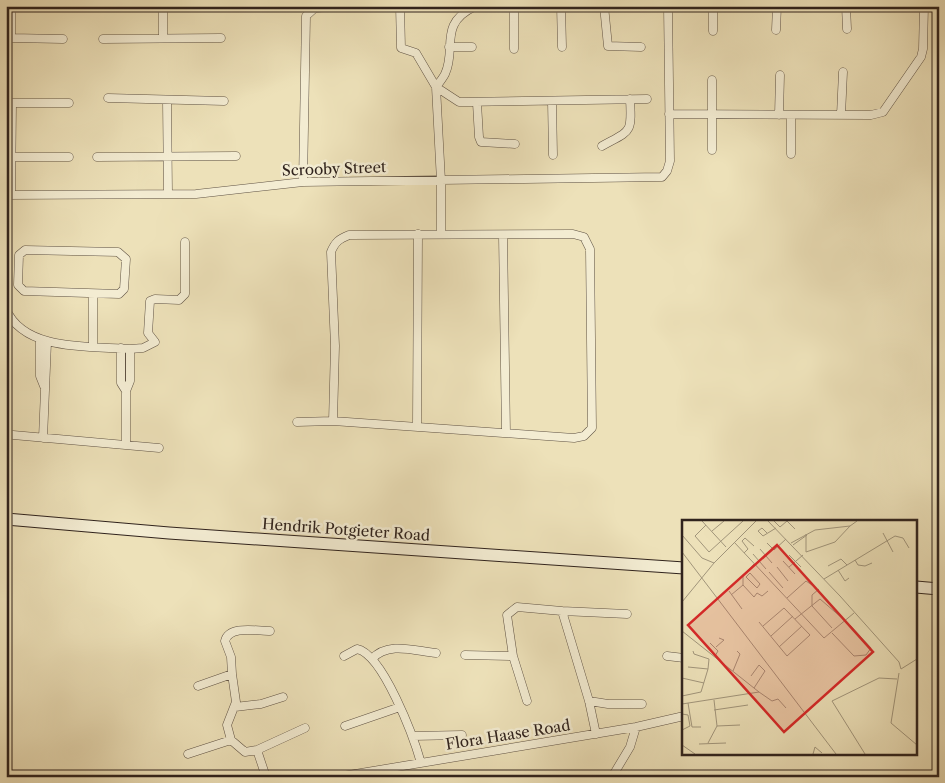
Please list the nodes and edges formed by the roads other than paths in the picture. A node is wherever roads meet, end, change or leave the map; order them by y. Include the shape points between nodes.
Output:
1 (11, 6) edge
2 (163, 6) edge
3 (346, 6) edge
4 (400, 6) edge
5 (514, 6) edge
6 (524, 6) edge
7 (561, 6) edge
8 (604, 6) edge
9 (668, 6) edge
10 (713, 6) edge
11 (777, 6) edge
12 (846, 6) edge
13 (924, 6) edge
14 (493, 7) edge
15 (847, 29) dead end
16 (776, 30) dead end
17 (713, 31) dead end
18 (9, 38) edge
19 (64, 38) dead end
20 (163, 38) junction
21 (221, 38) dead end
22 (104, 39) dead end
23 (449, 47) junction
24 (472, 47) dead end
25 (562, 47) dead end
26 (641, 48) dead end
27 (514, 50) dead end
28 (843, 72) dead end
29 (780, 75) dead end
30 (712, 80) dead end
31 (436, 87) junction
32 (108, 98) dead end
33 (630, 99) junction
34 (647, 99) dead end
35 (167, 100) junction
36 (224, 101) dead end
37 (552, 101) junction
38 (9, 103) edge
39 (68, 103) dead end
40 (477, 103) junction
41 (669, 114) junction
42 (712, 114) junction
43 (779, 115) junction
44 (791, 115) junction
45 (841, 115) junction
46 (515, 144) dead end
47 (602, 146) dead end
48 (712, 150) dead end
49 (791, 154) dead end
50 (553, 155) dead end
51 (97, 156) dead end
52 (168, 156) junction
53 (236, 156) dead end
54 (9, 157) edge
55 (69, 157) dead end
56 (442, 181) junction
57 (303, 182) junction
58 (168, 194) junction
59 (9, 195) edge
60 (418, 234) junction
61 (440, 234) junction
62 (503, 234) junction
63 (185, 242) dead end
64 (93, 294) junction
65 (6, 309) edge
66 (43, 341) junction
67 (93, 346) junction
68 (121, 348) junction
69 (130, 349) junction
70 (126, 391) junction
71 (333, 421) junction
72 (296, 422) dead end
73 (416, 427) junction
74 (506, 433) junction
75 (13, 435) dead end
76 (43, 438) junction
77 (126, 445) junction
78 (159, 448) dead end
79 (6, 519) edge
80 (682, 568) edge
81 (918, 587) edge
82 (939, 589) edge
83 (562, 611) junction
84 (627, 614) dead end
85 (270, 631) dead end
86 (436, 653) dead end
87 (465, 655) dead end
88 (344, 656) dead end
89 (513, 656) junction
90 (667, 656) dead end
91 (682, 658) edge
92 (372, 659) junction
93 (232, 674) junction
94 (198, 686) dead end
95 (283, 697) dead end
96 (590, 700) junction
97 (527, 701) dead end
98 (642, 704) dead end
99 (235, 707) junction
100 (400, 707) junction
101 (682, 716) edge
102 (345, 726) dead end
103 (636, 727) junction
104 (306, 728) dead end
105 (596, 734) junction
106 (462, 735) dead end
107 (413, 736) junction
108 (231, 740) junction
109 (257, 750) junction
110 (188, 754) dead end
111 (421, 763) junction
112 (266, 777) edge
113 (336, 777) edge
114 (612, 777) edge

1 - 18 street
2 - 20 street
3 - 57 street via 315,8 306,16
4 - 31 street via 401,48 418,55
5 - 6 street
5 - 14 street
5 - 27 street
7 - 25 street
8 - 26 street via 608,46
9 - 41 street
10 - 17 street
11 - 16 street
12 - 15 street
13 - 45 street via 924,49 889,107 878,115
14 - 23 street via 474,7 468,11 452,26
18 - 19 street
20 - 21 street
20 - 22 street
23 - 24 street
23 - 31 street via 446,73
28 - 45 street
29 - 43 street
30 - 42 street
31 - 40 street via 453,99
31 - 56 street
32 - 35 street
33 - 34 street
33 - 37 street
33 - 47 street via 632,123 629,130
35 - 36 street
35 - 52 street
37 - 40 street
37 - 50 street
38 - 39 street
38 - 54 street
40 - 46 street via 479,140 483,143
41 - 42 street
41 - 56 street, Scrooby Street via 670,161 662,176
42 - 43 street
42 - 48 street
43 - 44 street
44 - 45 street
44 - 49 street
51 - 52 street
52 - 53 street
52 - 58 street
54 - 55 street
54 - 59 street
56 - 57 street, Scrooby Street
56 - 61 street
57 - 58 street, Scrooby Street
58 - 59 street, Scrooby Street
60 - 61 street
60 - 71 street via 349,235 334,244 331,252 335,346
60 - 73 street
61 - 62 street
62 - 74 street
62 - 74 street via 573,234 584,237 588,244 592,428 578,438
63 - 69 street via 183,298 155,298 149,304 148,333 154,342 143,348
64 - 64 street via 21,290 18,285 19,255 26,250 123,254 126,259 123,291 119,294
64 - 67 street
65 - 66 street via 15,324
66 - 67 street
66 - 76 street via 47,376
67 - 68 street
68 - 69 street
68 - 70 street via 121,382
69 - 70 street via 130,382
70 - 77 street
71 - 72 street
71 - 73 street
73 - 74 street
75 - 76 street
76 - 77 street
77 - 78 street
79 - 80 main road, Hendrik Potgieter Road
81 - 82 main road
83 - 84 street
83 - 89 street via 517,608 509,611 506,622
83 - 96 street
85 - 93 street via 237,630 227,636 225,641 231,657
86 - 92 street via 389,648 382,649
87 - 89 street
88 - 92 street via 357,649
89 - 97 street
90 - 91 street
92 - 100 street
93 - 94 street
93 - 99 street
95 - 99 street
96 - 98 street via 608,704
96 - 105 street
99 - 108 street via 227,725
100 - 102 street
100 - 107 street
101 - 103 street, Flora Haase Road
103 - 105 street, Flora Haase Road
103 - 114 street via 630,747
104 - 109 street
105 - 111 street, Flora Haase Road
106 - 107 street
107 - 111 street
108 - 109 street via 245,752
108 - 110 street
109 - 112 street
111 - 113 street, Flora Haase Road

